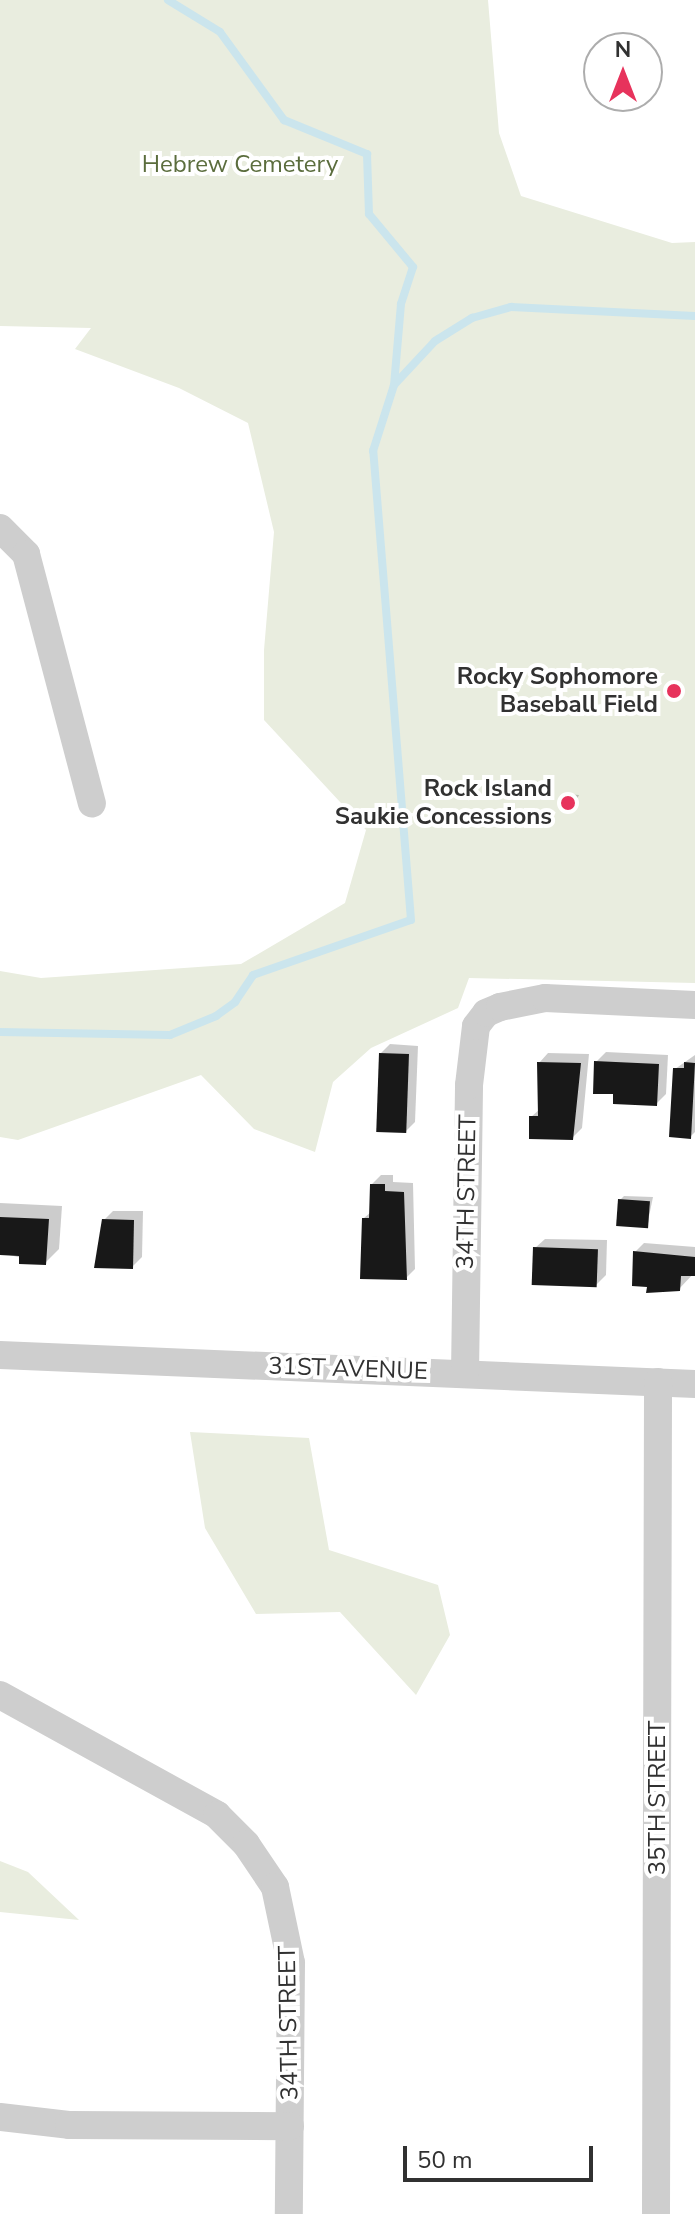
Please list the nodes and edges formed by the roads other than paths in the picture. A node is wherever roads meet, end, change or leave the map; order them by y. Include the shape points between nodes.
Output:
1 (0, 528) edge
2 (92, 803) dead end
3 (695, 1005) edge
4 (0, 1355) edge
5 (465, 1374) junction
6 (658, 1382) junction
7 (695, 1384) edge
8 (0, 1695) edge
9 (0, 2117) edge
10 (290, 2126) junction
11 (289, 2214) edge
12 (656, 2214) edge

1 - 2 street via 26,554
3 - 5 street, 34TH STREET via 545,998 486,1013 471,1049
4 - 5 street, 31ST AVENUE
5 - 6 street, 31ST AVENUE
6 - 7 street, 31ST AVENUE
6 - 12 street, 35TH STREET
8 - 10 street, 34TH STREET via 217,1815 260,1863 275,1887 287,1927
9 - 10 street via 69,2125
10 - 11 street, 34TH STREET

